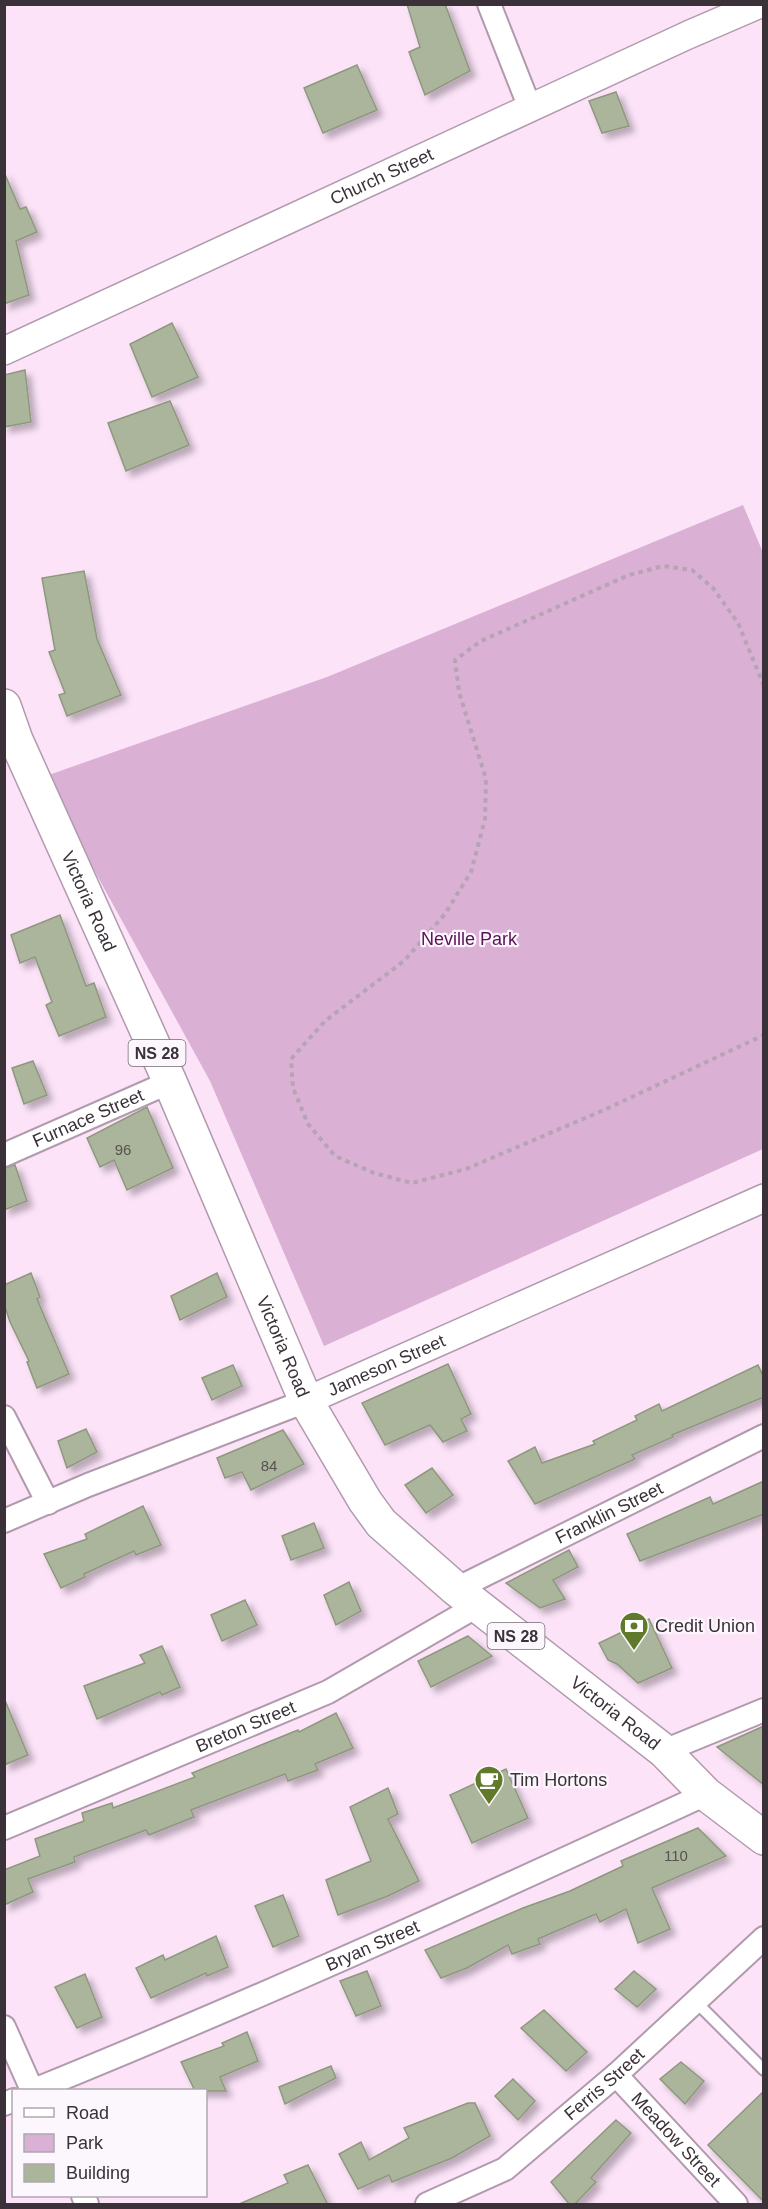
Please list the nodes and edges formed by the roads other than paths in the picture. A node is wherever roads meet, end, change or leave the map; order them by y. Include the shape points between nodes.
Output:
1 (489, 4) edge
2 (760, 4) edge
3 (530, 108) junction
4 (4, 351) edge
5 (4, 706) edge
6 (170, 1082) junction
7 (4, 1155) edge
8 (764, 1198) edge
9 (306, 1401) junction
10 (4, 1417) edge
11 (764, 1436) edge
12 (48, 1503) junction
13 (4, 1521) edge
14 (466, 1597) junction
15 (764, 1710) edge
16 (664, 1751) junction
17 (706, 1794) junction
18 (4, 1828) edge
19 (764, 1838) edge
20 (764, 1938) edge
21 (696, 2002) junction
22 (4, 2027) edge
23 (764, 2070) edge
24 (616, 2075) junction
25 (32, 2089) edge
26 (38, 2089) edge
27 (427, 2205) edge
28 (736, 2205) edge

1 - 3 street
2 - 3 street, Church Street
3 - 4 street, Church Street
5 - 6 main road, Victoria Road / NS 28
6 - 7 street, Furnace Street
6 - 9 main road, Victoria Road / NS 28
8 - 9 street, Jameson Street
9 - 12 street, Jameson Street
9 - 14 main road, Victoria Road / NS 28 via 381,1523
10 - 12 street
11 - 14 street, Franklin Street
12 - 13 street, Jameson Street
14 - 16 main road, Victoria Road / NS 28
14 - 18 street, Breton Street via 328,1692
15 - 16 street
16 - 17 main road, Victoria Road / NS 28
17 - 19 main road, Victoria Road / NS 28
17 - 26 street, Bryan Street via 442,1917
20 - 21 street, Ferris Street
21 - 23 lane
21 - 24 street, Ferris Street
22 - 25 street
24 - 27 street, Ferris Street via 505,2169
24 - 28 street, Meadow Street

